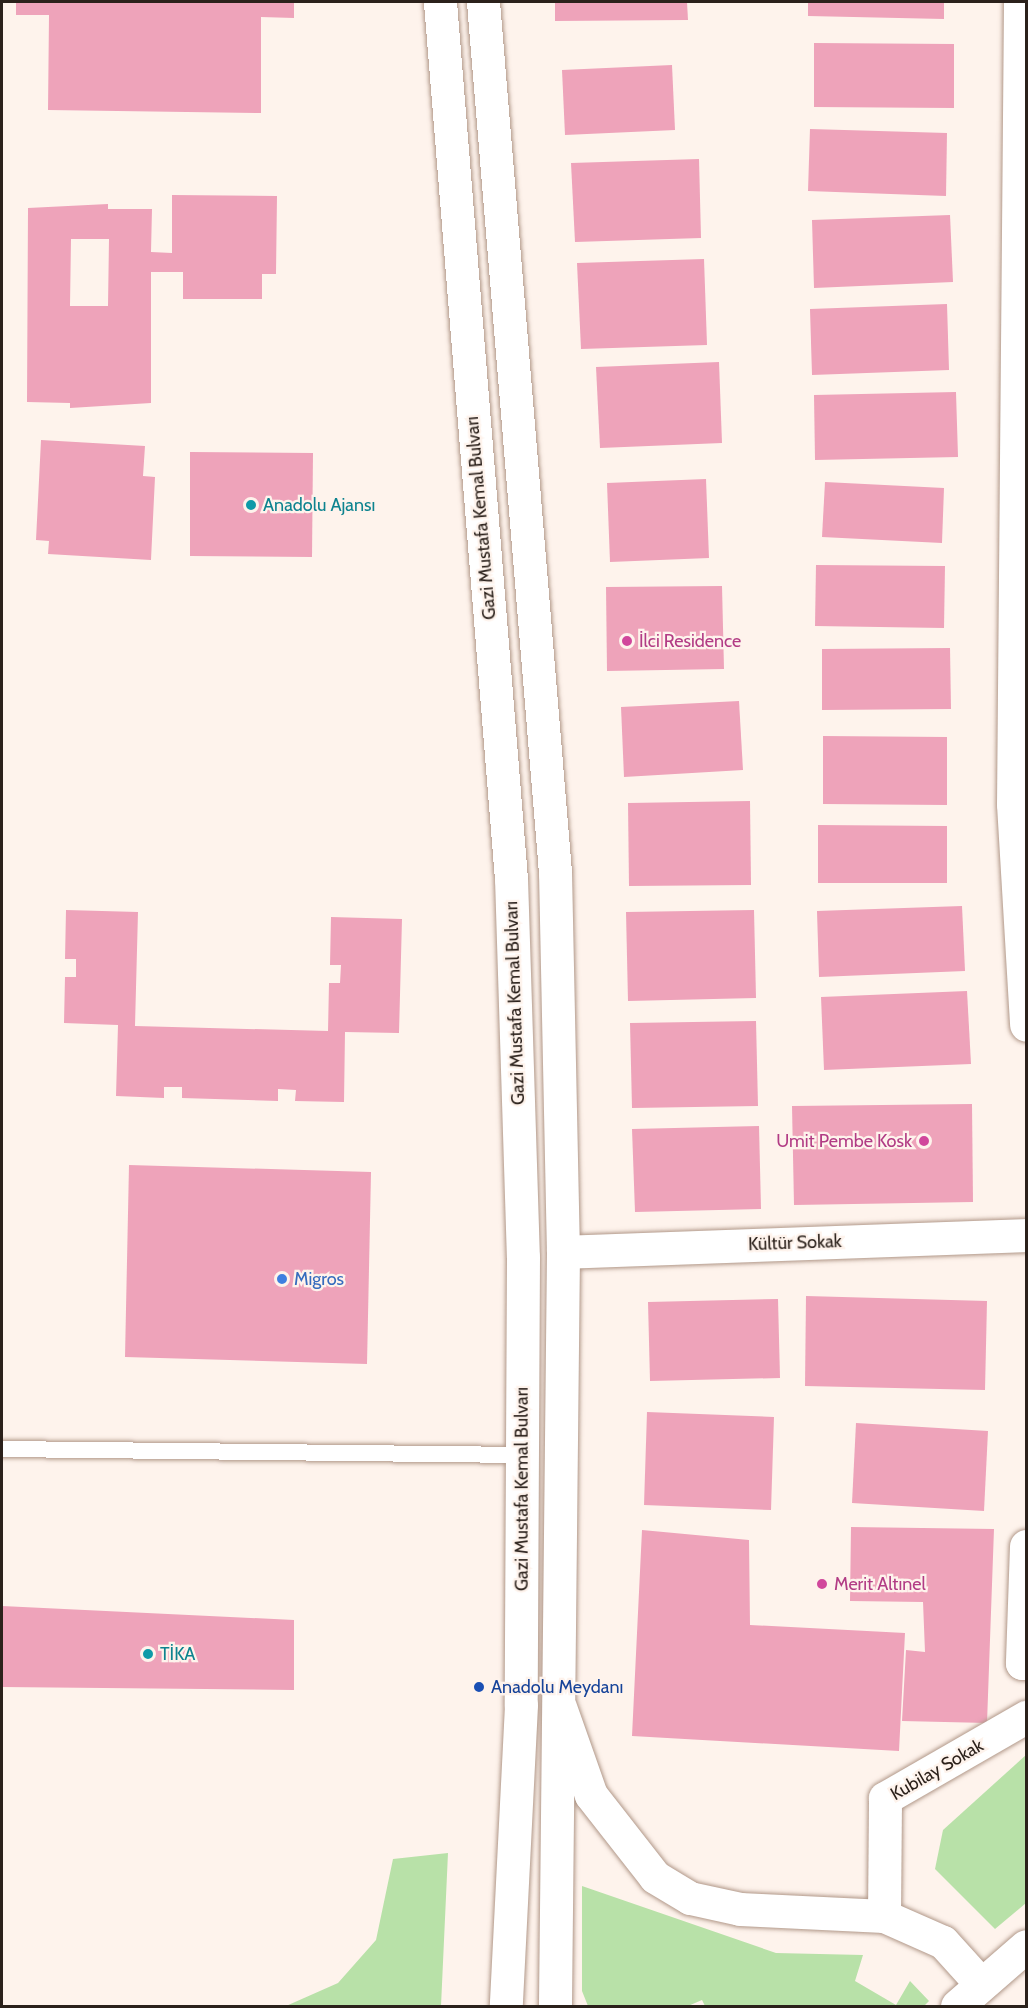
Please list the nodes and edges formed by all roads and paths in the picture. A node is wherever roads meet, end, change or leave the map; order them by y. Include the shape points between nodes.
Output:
1 (440, 2) edge
2 (483, 2) edge
3 (1020, 2) edge
4 (1026, 1025) edge
5 (1026, 1235) edge
6 (563, 1252) junction
7 (2, 1449) edge
8 (522, 1455) junction
9 (1026, 1546) edge
10 (1026, 1663) edge
11 (560, 1707) junction
12 (1026, 1717) edge
13 (884, 1916) junction
14 (1026, 1946) edge
15 (980, 1983) junction
16 (506, 2007) edge
17 (555, 2007) edge
18 (957, 2007) edge

1 - 8 main road, Gazi Mustafa Kemal Bulvarı via 511,878
2 - 6 main road via 555,872
3 - 4 main road via 1013,804
5 - 6 main road, Kültür Sokak
6 - 11 main road
7 - 8 lane
8 - 16 main road, Gazi Mustafa Kemal Bulvarı via 521,1705
9 - 10 main road via 1022,1664
11 - 13 main road via 591,1795 655,1877 690,1898 740,1909
11 - 17 main road
12 - 13 main road, Kubilay Sokak via 885,1798
13 - 15 main road via 944,1942
14 - 15 main road
15 - 18 main road

